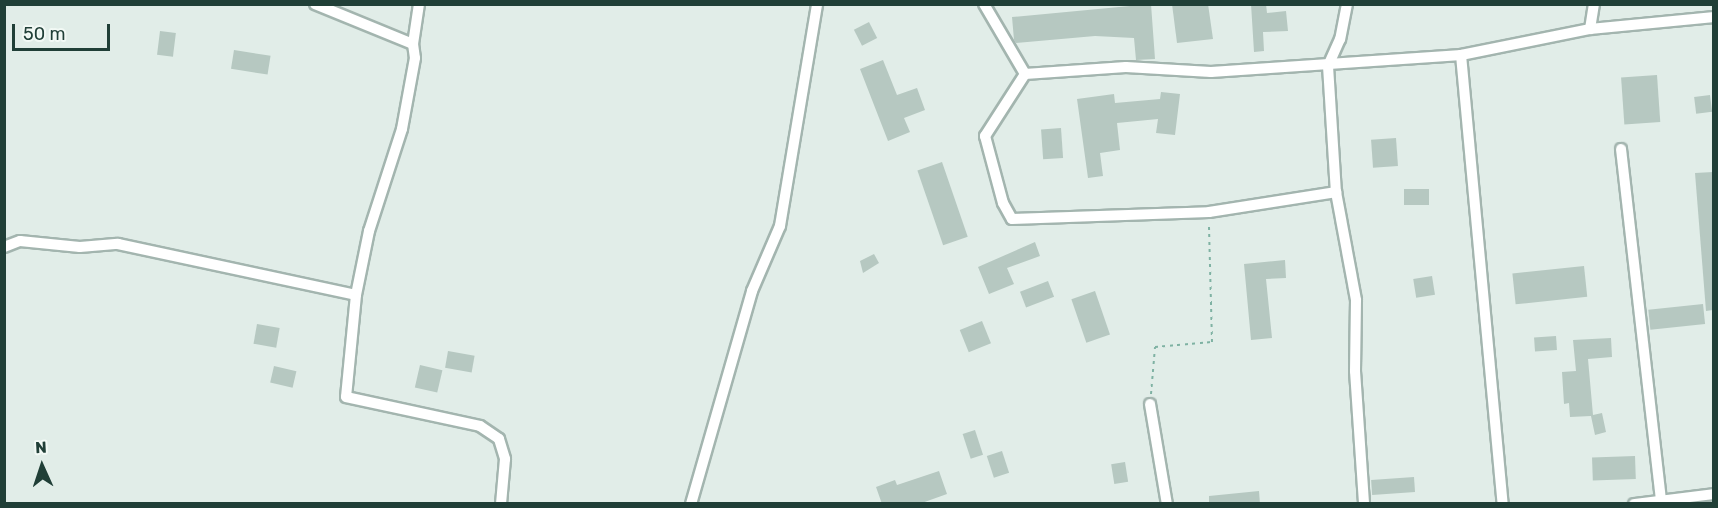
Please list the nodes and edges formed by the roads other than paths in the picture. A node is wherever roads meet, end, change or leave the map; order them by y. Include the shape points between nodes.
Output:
1 (315, 4) edge
2 (419, 4) edge
3 (818, 4) edge
4 (984, 4) edge
5 (1347, 4) edge
6 (1594, 4) edge
7 (1713, 17) edge
8 (1590, 29) junction
9 (413, 44) junction
10 (1461, 55) junction
11 (1328, 66) junction
12 (1025, 74) junction
13 (1621, 149) dead end
14 (1336, 192) junction
15 (4, 247) edge
16 (356, 295) junction
17 (1150, 404) road end
18 (1713, 494) edge
19 (1661, 500) junction
20 (501, 504) edge
21 (691, 504) edge
22 (1167, 504) edge
23 (1364, 504) edge
24 (1503, 504) edge
25 (1634, 504) edge

1 - 9 street
2 - 9 street
3 - 21 street via 780,226 752,291
4 - 12 street
5 - 11 street via 1340,39
6 - 8 street
7 - 8 street
8 - 10 street
9 - 16 street via 415,58 402,129 369,231
10 - 11 street
10 - 24 street
11 - 12 street via 1211,72 1126,67
11 - 14 street
12 - 14 street via 985,136 1003,203 1012,219 1209,212
13 - 19 street
14 - 23 street via 1356,300 1355,371
15 - 16 street via 20,241 80,247 118,244
16 - 20 street via 346,397 480,426 499,439 506,459
17 - 22 street
18 - 19 street
19 - 25 street

